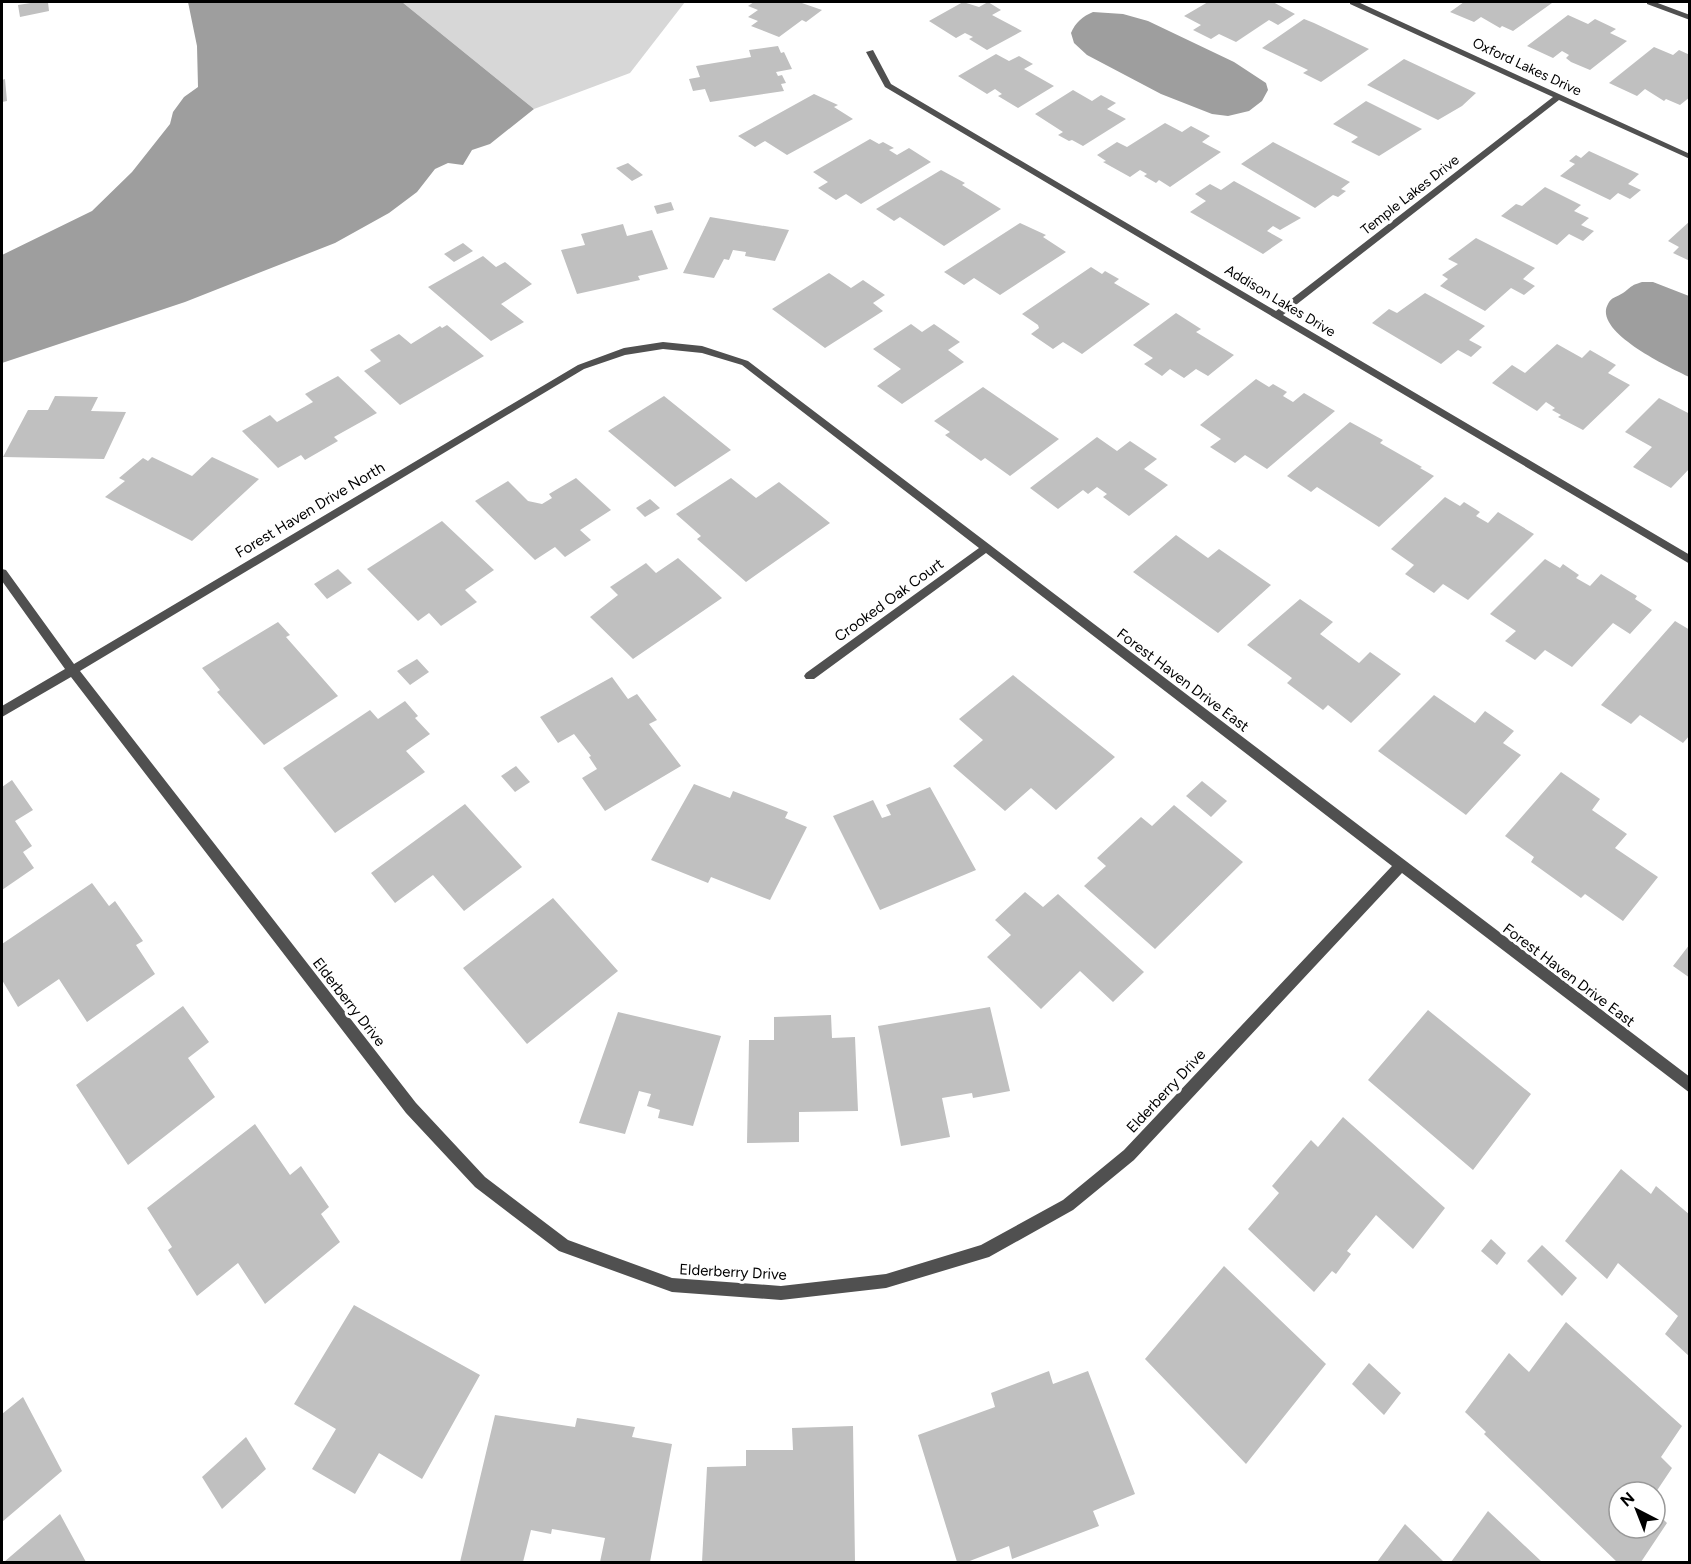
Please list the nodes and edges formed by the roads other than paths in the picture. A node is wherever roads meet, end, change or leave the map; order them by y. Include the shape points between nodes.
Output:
1 (1353, 2) edge
2 (1650, 2) edge
3 (1689, 18) edge
4 (870, 52) dead end
5 (1559, 96) junction
6 (1689, 157) edge
7 (1277, 315) junction
8 (640, 348) joint
9 (986, 548) junction
10 (1689, 560) edge
11 (2, 573) edge
12 (72, 670) junction
13 (810, 676) dead end
14 (2, 712) edge
15 (1400, 866) junction
16 (1689, 1086) edge

1 - 5 street, Oxford Lakes Drive
2 - 3 street
4 - 7 street, Addison Lakes Drive via 888,85
5 - 6 street, Oxford Lakes Drive
5 - 7 street, Temple Lakes Drive
7 - 10 street, Addison Lakes Drive
8 - 9 street, Forest Haven Drive East via 666,344 694,346 745,363
8 - 12 street, Forest Haven Drive North via 581,367
9 - 13 street, Crooked Oak Court
9 - 15 street, Forest Haven Drive East
11 - 12 street, Elderberry Drive
12 - 14 street, Forest Haven Drive North
12 - 15 street, Elderberry Drive via 411,1108 480,1182 564,1246 672,1285 781,1293 886,1281 984,1252 1068,1206 1128,1155
15 - 16 street, Forest Haven Drive East

